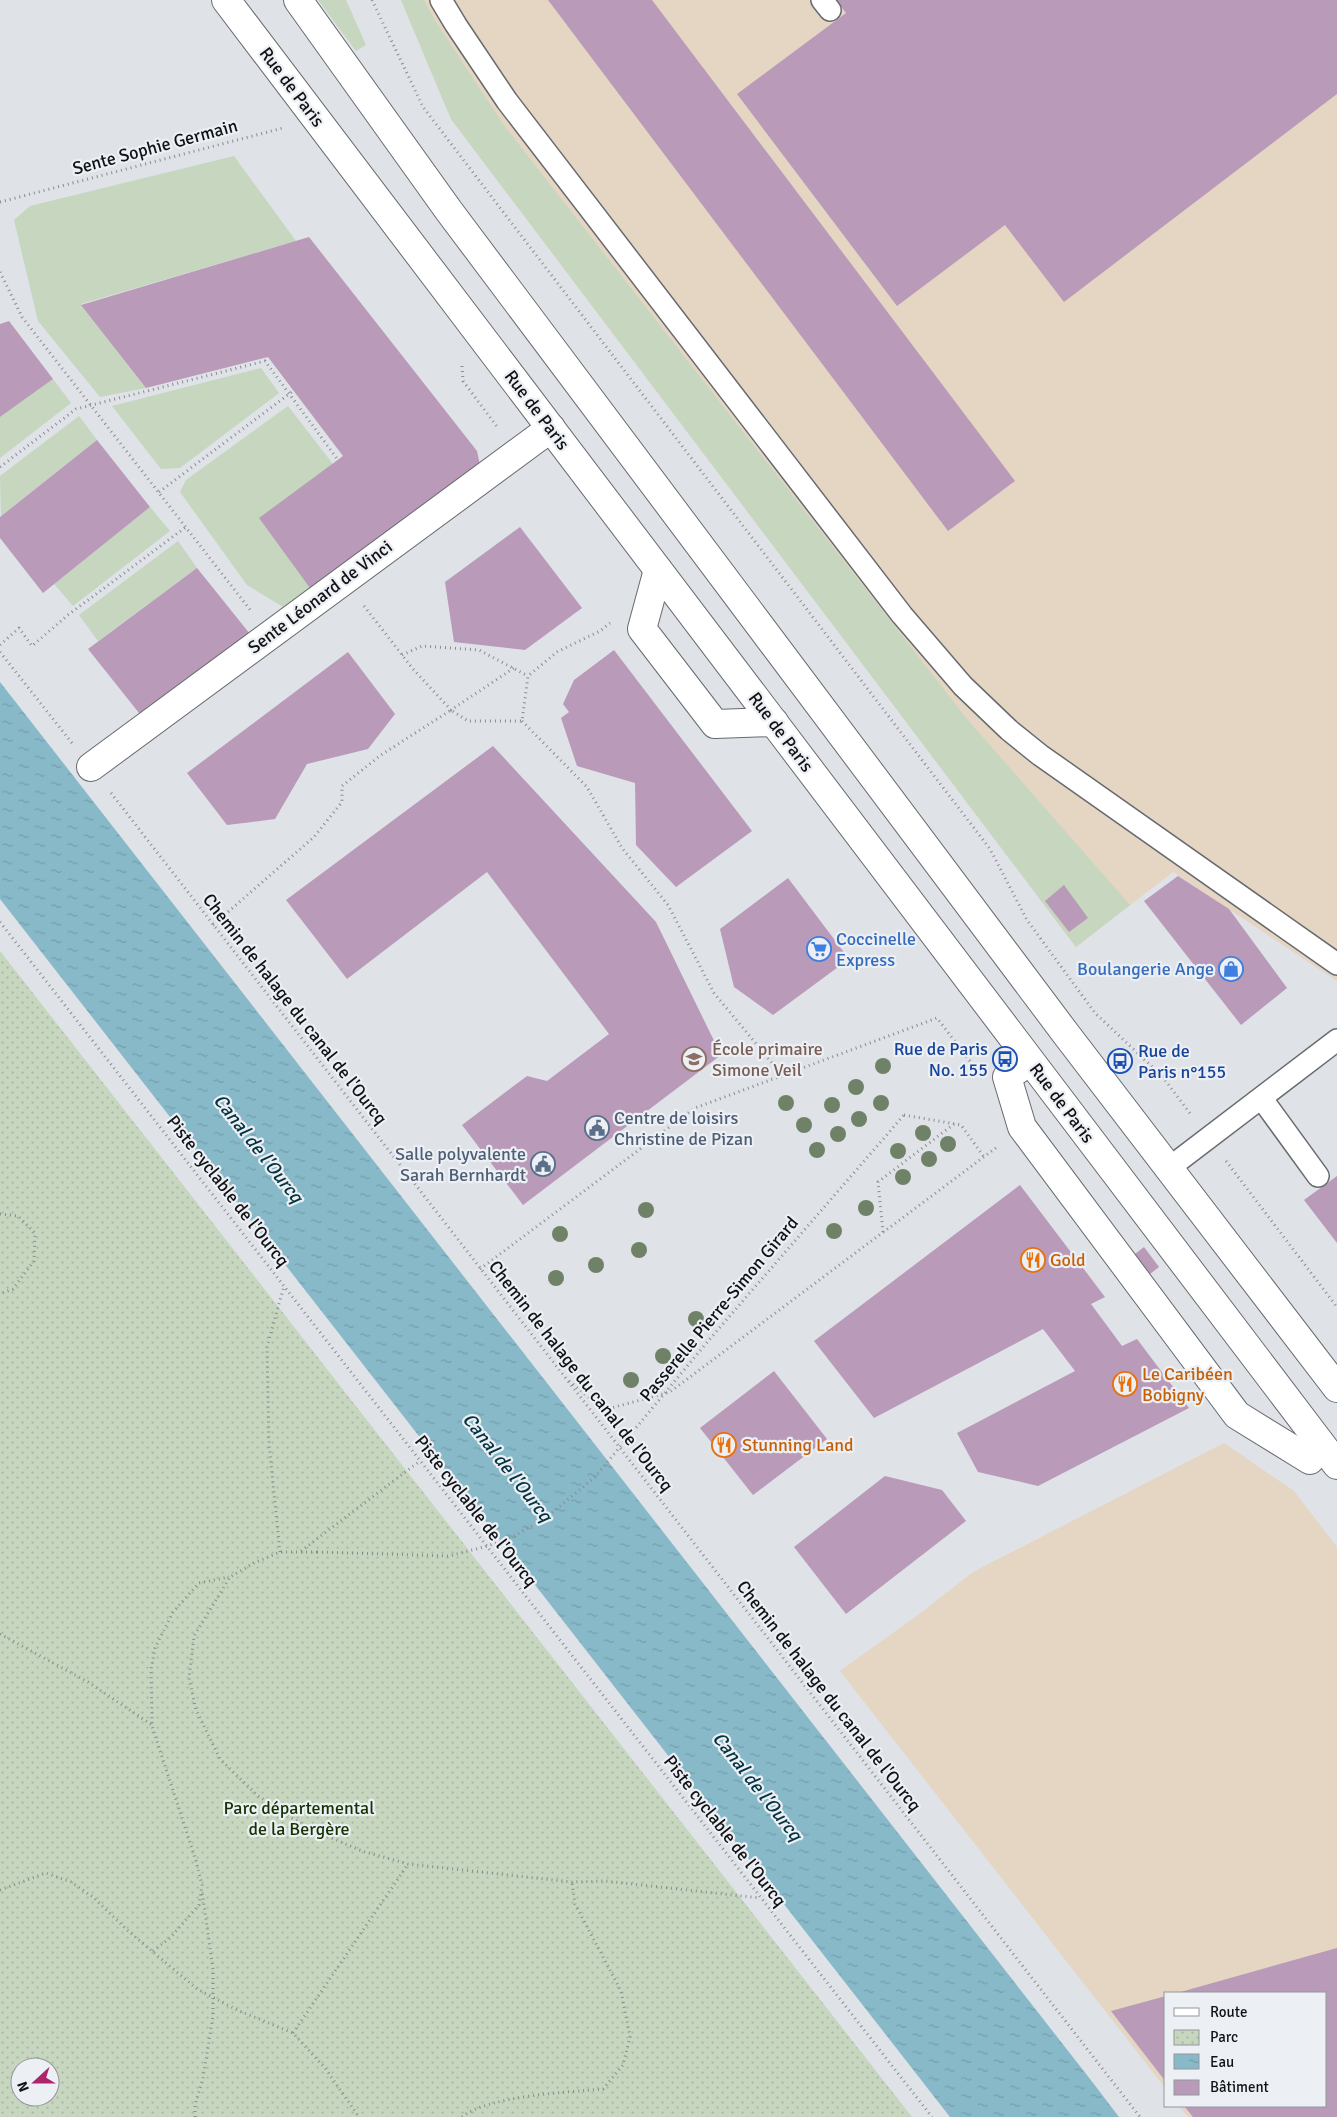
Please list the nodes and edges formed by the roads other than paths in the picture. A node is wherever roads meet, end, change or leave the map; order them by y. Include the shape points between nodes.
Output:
1 (226, 0) edge
2 (298, 0) edge
3 (442, 0) edge
4 (551, 428) junction
5 (658, 570) junction
6 (774, 722) junction
7 (91, 767) road end
8 (1337, 964) edge
9 (1337, 1040) edge
10 (1030, 1060) junction
11 (1262, 1099) junction
12 (1169, 1168) junction
13 (1318, 1176) dead end
14 (1337, 1388) edge
15 (1310, 1460) dead end
16 (1337, 1464) edge

1 - 4 main road, Rue de Paris
2 - 12 main road via 448,211
3 - 8 lane via 506,101 902,615 963,686 1040,755
4 - 5 main road, Rue de Paris
4 - 7 main road, Sente Léonard de Vinci
5 - 6 main road, Rue de Paris
5 - 6 main road via 642,629 715,724
6 - 10 main road, Rue de Paris
9 - 11 lane
10 - 15 main road via 1007,1077 1022,1128 1237,1415
10 - 16 main road, Rue de Paris
11 - 12 lane
11 - 13 lane
12 - 14 main road

